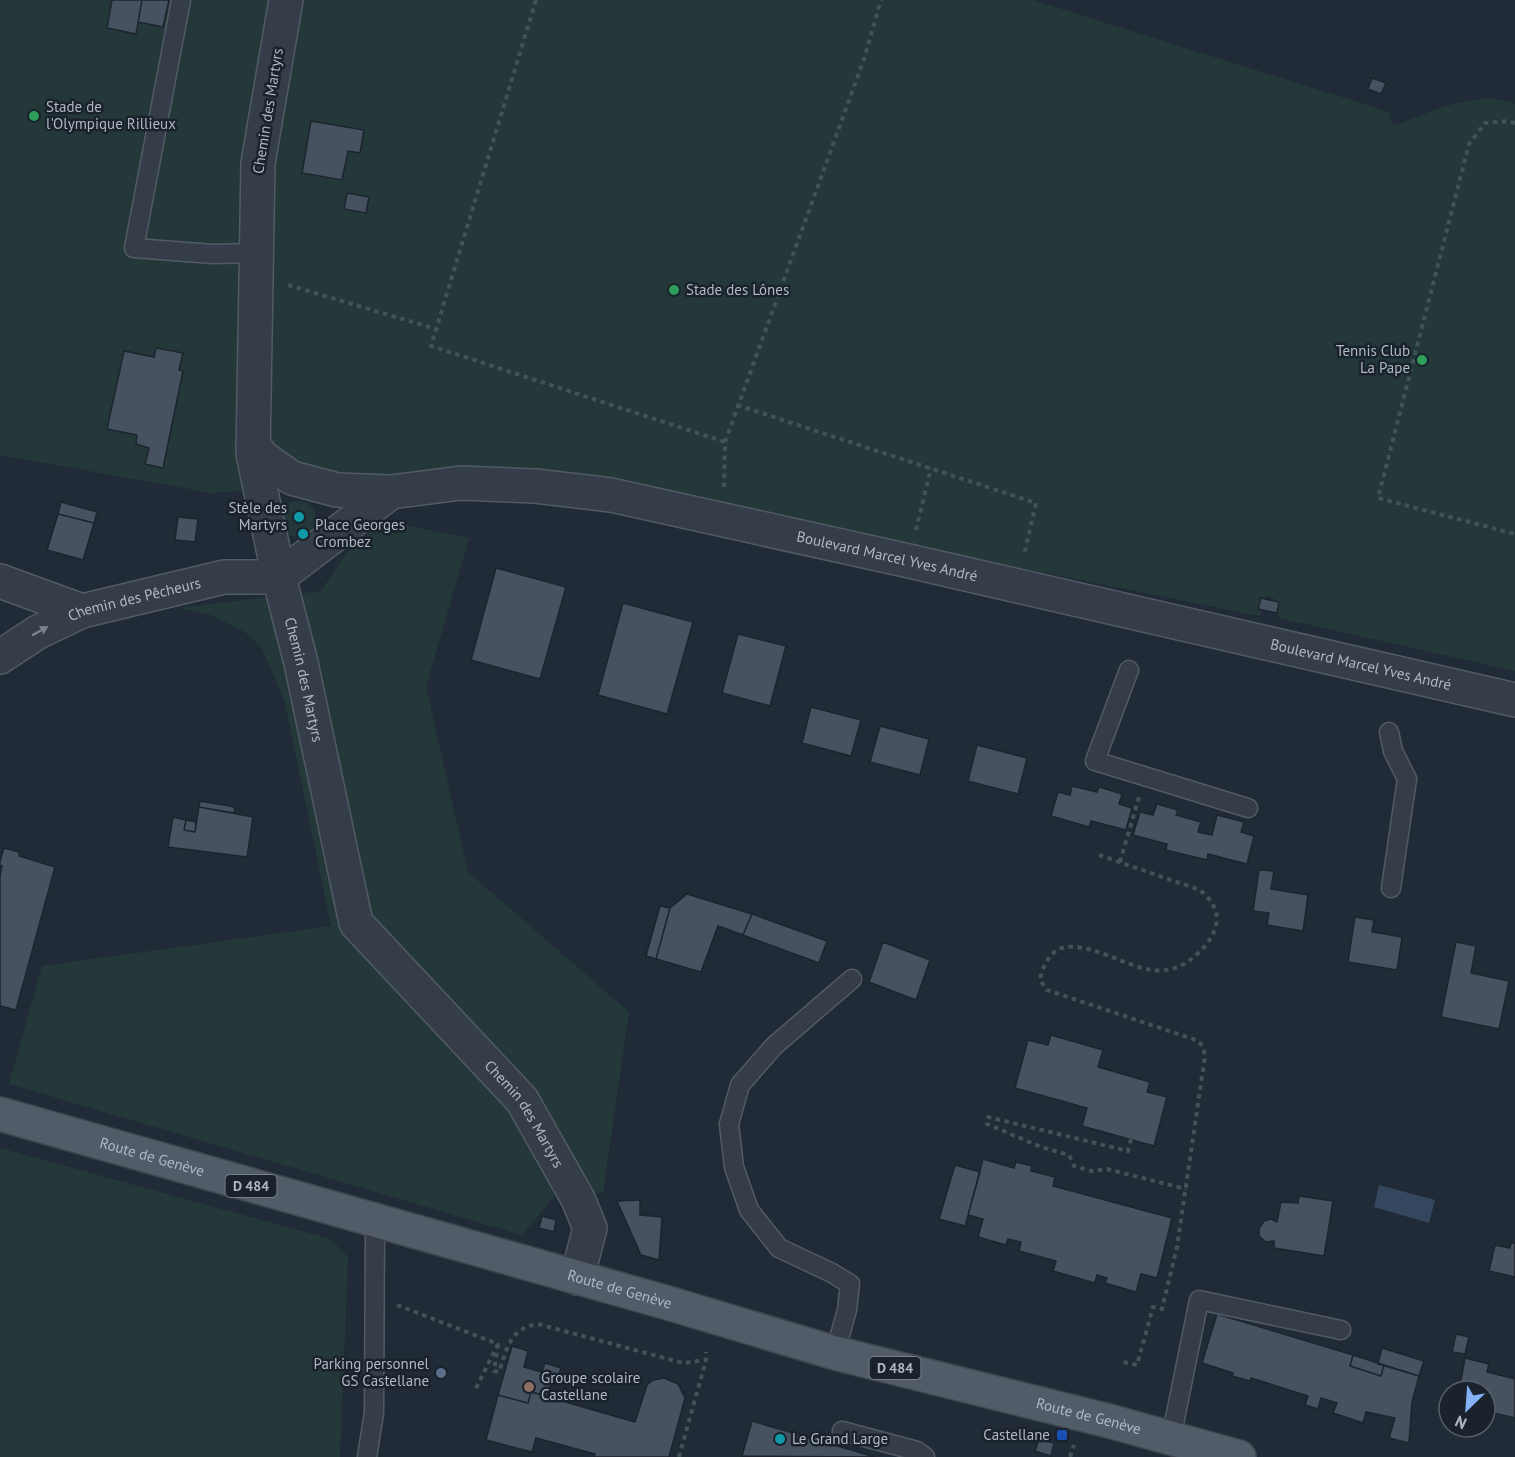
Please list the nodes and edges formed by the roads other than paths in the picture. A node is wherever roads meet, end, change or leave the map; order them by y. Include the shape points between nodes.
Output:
1 (182, 0) edge
2 (286, 0) edge
3 (256, 253) junction
4 (253, 444) junction
5 (391, 492) junction
6 (279, 577) junction
7 (0, 580) edge
8 (82, 611) junction
9 (0, 657) edge
10 (1129, 670) dead end
11 (1515, 700) edge
12 (1389, 732) dead end
13 (1248, 808) dead end
14 (1391, 888) dead end
15 (852, 979) dead end
16 (0, 1114) edge
17 (375, 1222) junction
18 (577, 1278) junction
19 (1341, 1330) dead end
20 (835, 1353) junction
21 (842, 1431) dead end
22 (1171, 1438) junction
23 (367, 1457) edge
24 (925, 1457) edge
25 (1239, 1457) edge

1 - 3 lane via 134,248
2 - 3 street, Chemin des Martyrs via 258,164
3 - 4 street, Chemin des Martyrs
4 - 5 street via 262,457 292,478 337,490
4 - 6 street, Chemin des Martyrs
5 - 6 street, Boulevard Marcel Yves André
5 - 11 street, Boulevard Marcel Yves André via 461,483 611,495
6 - 8 street, Chemin des Pêcheurs via 224,577
6 - 18 street, Chemin des Martyrs via 356,923 522,1100 578,1199 590,1228
7 - 8 street
9 -> 8 street, Chemin des Pêcheurs via 38,632
10 - 13 lane via 1095,761
12 - 14 lane via 1393,751 1407,779
15 - 20 lane via 774,1046 740,1085 729,1124 734,1167 749,1210 779,1248 850,1284
16 - 17 main road, Route de Genève / D 484
17 - 18 main road, Route de Genève / D 484
17 - 23 lane via 374,1413
18 - 20 main road, Route de Genève / D 484
19 - 22 lane via 1199,1300
20 - 22 main road, Route de Genève / D 484
21 - 24 lane via 917,1451
22 - 25 main road, Route de Genève / D 484

